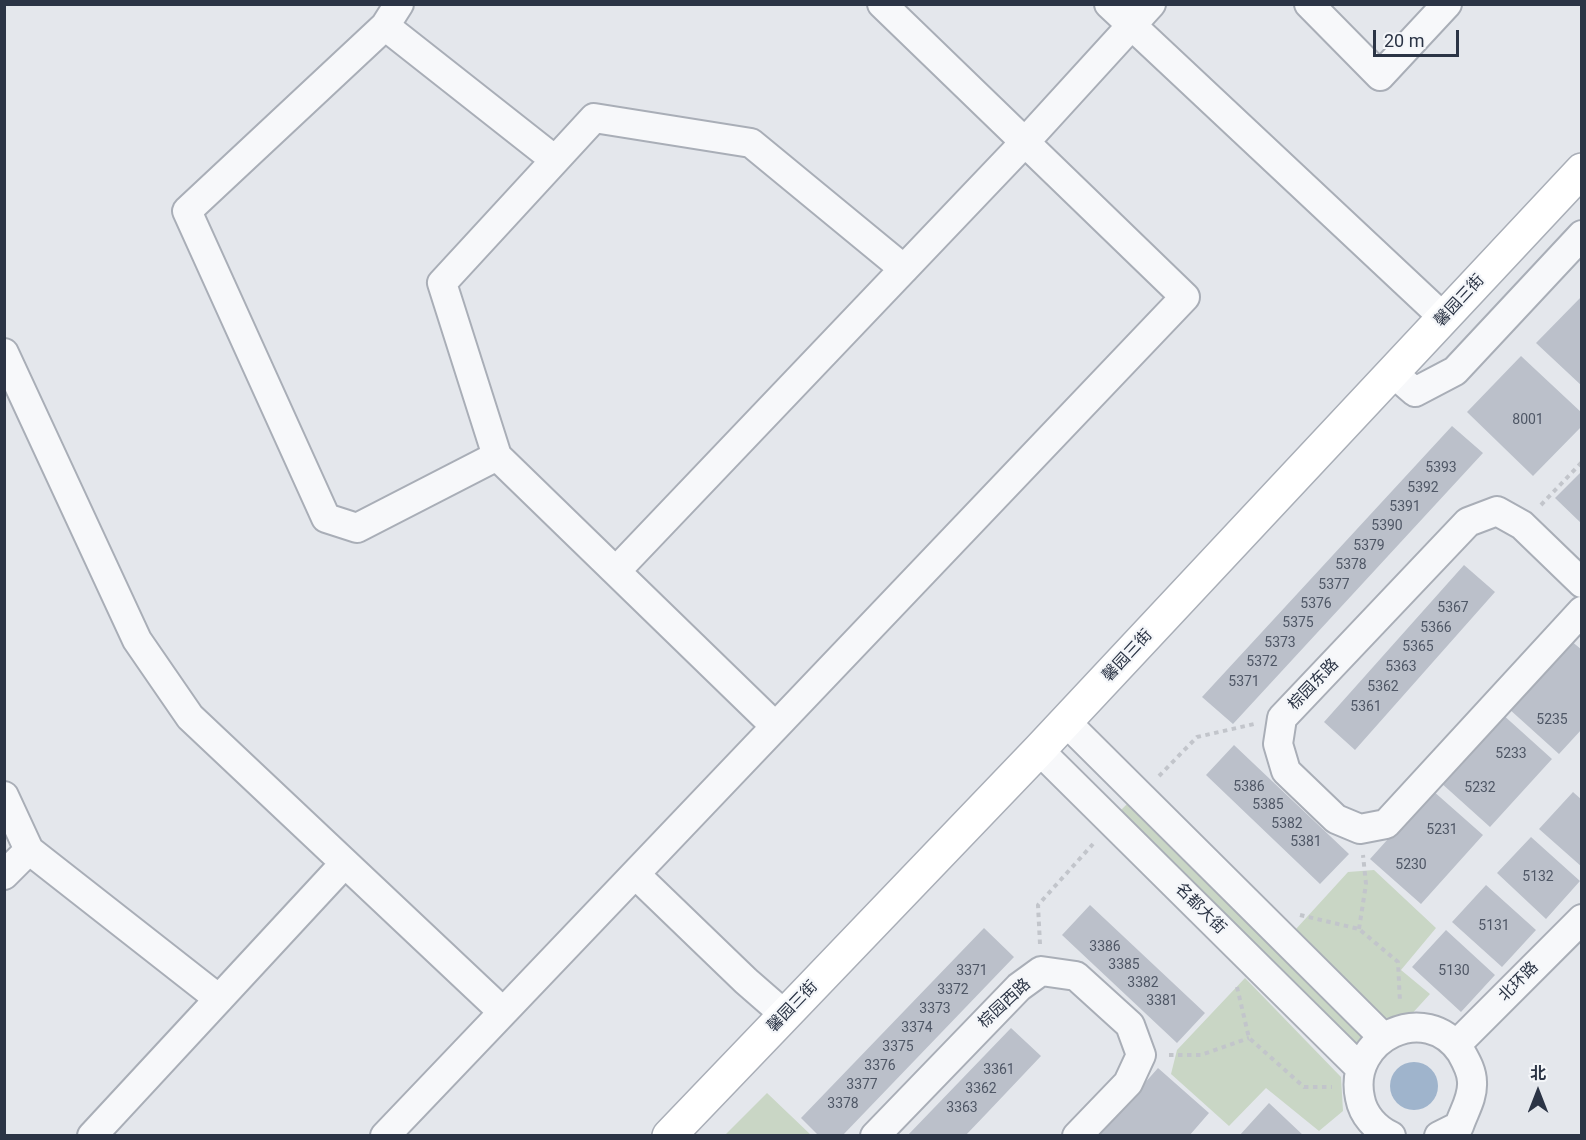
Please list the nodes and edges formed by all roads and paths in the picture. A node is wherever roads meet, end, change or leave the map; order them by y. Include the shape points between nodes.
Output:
1 (882, 4) edge
2 (1109, 4) edge
3 (1151, 4) edge
4 (1309, 4) edge
5 (1447, 4) edge
6 (392, 15) edge
7 (1132, 26) junction
8 (1025, 142) junction
9 (555, 160) junction
10 (1581, 170) edge
11 (1581, 235) edge
12 (904, 268) junction
13 (1444, 318) junction
14 (4, 353) edge
15 (1393, 374) junction
16 (497, 456) junction
17 (1581, 462) edge
18 (1522, 525) junction
19 (616, 572) junction
20 (1581, 584) edge
21 (1581, 611) edge
22 (1282, 718) junction
23 (1066, 722) junction
24 (775, 726) junction
25 (1040, 750) junction
26 (4, 796) edge
27 (1140, 796) junction
28 (1112, 823) junction
29 (1360, 829) junction
30 (29, 850) junction
31 (345, 863) junction
32 (635, 874) junction
33 (4, 875) edge
34 (1296, 913) dead end
35 (1581, 919) edge
36 (1359, 929) junction
37 (1041, 971) junction
38 (1236, 986) dead end
39 (219, 999) junction
40 (503, 1012) junction
41 (785, 1015) junction
42 (1393, 1033) junction
43 (1249, 1038) junction
44 (1456, 1045) junction
45 (1141, 1055) junction
46 (1359, 1077) junction
47 (1385, 1134) edge
48 (92, 1136) edge
49 (385, 1136) edge
50 (669, 1136) edge
51 (875, 1136) edge
52 (1077, 1136) edge
53 (1439, 1136) edge

1 - 8 street
2 - 7 street
3 - 7 street
4 - 5 street via 1380,76
6 - 9 street
6 - 16 street via 187,211 326,518 357,528
7 - 8 street
7 - 13 street
8 - 12 street
8 - 24 street via 1185,297
9 - 12 street via 594,117 750,143
9 - 16 street via 442,283
10 - 13 street, 馨园三街
11 - 15 street via 1455,371 1415,392
12 - 19 street
13 - 15 street, 馨园三街
14 - 31 street via 137,640 190,717
15 - 23 street, 馨园三街
16 - 19 street
17 - 18 path
18 - 20 street, 棕园东路
18 - 22 street, 棕园东路 via 1497,511 1468,522
19 - 24 street
21 - 29 street via 1386,824
22 - 27 path via 1197,737
22 - 29 street, 棕园东路 via 1278,744 1286,771 1336,819
23 - 25 street, 馨园三街
23 - 27 street
24 - 32 street
25 - 28 street, 名都大街
25 - 41 street, 馨园三街
26 - 30 street
27 - 42 street
28 - 37 path via 1038,905
28 - 46 street, 名都大街
29 - 36 path via 1366,884
30 - 33 street
30 - 39 street
31 - 39 street
31 - 40 street
32 - 40 street
32 - 41 street
34 - 36 path
35 - 44 street, 北环路
36 - 42 path via 1398,962
37 - 45 street, 棕园西路 via 1076,975 1130,1025
37 - 51 street, 棕园西路 via 1019,987
38 - 43 path
39 - 48 street
40 - 49 street
41 - 50 street, 馨园三街
42 - 44 street via 1422,1028 1441,1034
42 - 46 street via 1369,1050
43 - 45 path via 1201,1055
43 - 46 path via 1304,1087
44 - 53 street via 1467,1062 1472,1081 1470,1099 1459,1126
45 - 52 street via 1128,1083
46 - 47 street via 1361,1105

